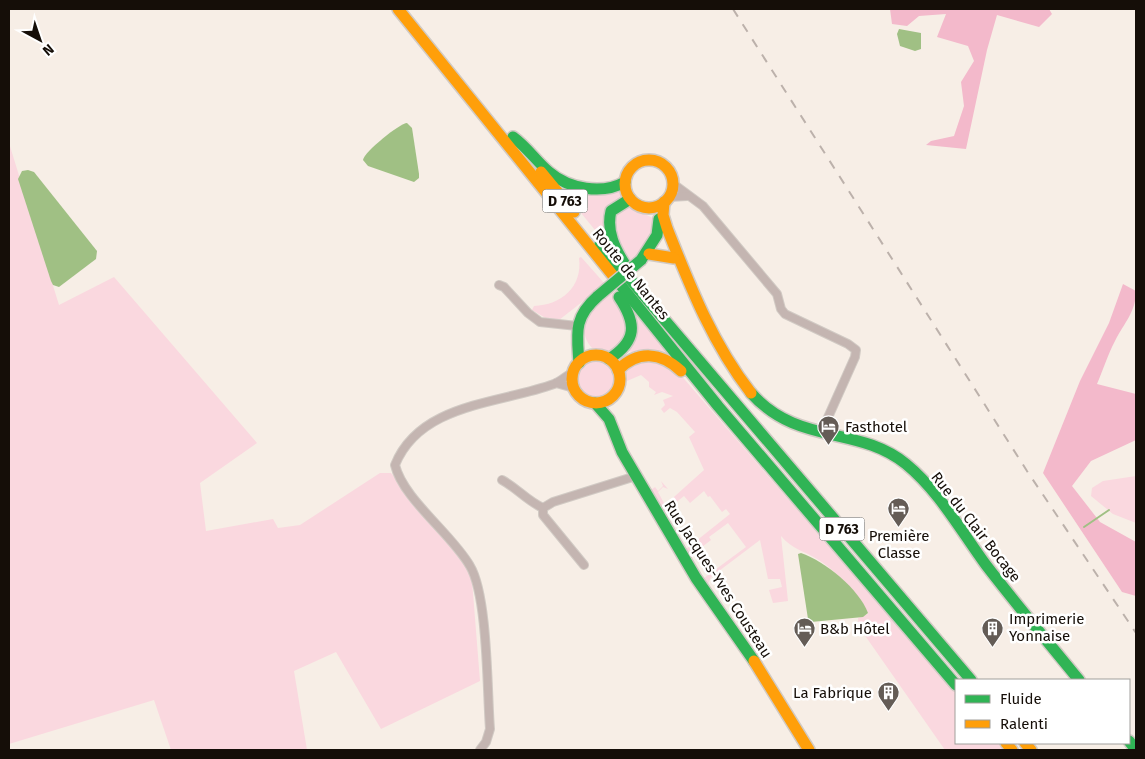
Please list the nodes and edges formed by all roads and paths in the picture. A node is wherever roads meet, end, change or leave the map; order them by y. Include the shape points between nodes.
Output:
1 (398, 9) edge
2 (411, 9) edge
3 (513, 137) junction
4 (526, 169) junction
5 (625, 182) junction
6 (672, 183) junction
7 (687, 196) junction
8 (666, 199) junction
9 (630, 200) junction
10 (649, 208) junction
11 (663, 228) junction
12 (645, 257) junction
13 (674, 258) junction
14 (686, 275) junction
15 (499, 284) dead end
16 (636, 287) junction
17 (577, 330) junction
18 (595, 355) junction
19 (609, 359) junction
20 (576, 367) junction
21 (618, 370) junction
22 (556, 383) junction
23 (574, 388) junction
24 (712, 398) junction
25 (610, 399) junction
26 (595, 403) junction
27 (609, 420) junction
28 (821, 433) junction
29 (636, 476) junction
30 (502, 480) dead end
31 (543, 508) junction
32 (584, 565) dead end
33 (970, 679) edge
34 (1078, 679) edge
35 (955, 684) edge
36 (480, 750) edge
37 (809, 750) edge

1 - 4 main road, Route de Nantes / D 763
2 - 3 main road, Route de Nantes / D 763
3 - 5 main road via 528,146 550,173 563,181 604,190 614,189
3 - 16 main road, Route de Nantes / D 763
4 - 19 main road via 535,191 627,308 631,318 630,340 621,352
4 - 24 main road, Route de Nantes / D 763
5 - 6 main road via 626,175 636,164 652,160 668,170
5 - 9 main road
6 - 7 street
6 - 8 main road
7 - 8 street
7 - 28 street via 703,206 777,294 785,314 856,350
8 - 10 main road
8 - 11 main road
9 - 10 main road
9 - 16 main road via 611,211 608,225
10 - 11 main road
11 - 12 main road
11 - 12 main road
11 - 13 main road
11 - 14 main road
12 - 13 main road
12 - 17 main road, bridge via 588,305
13 - 14 main road
14 - 28 main road, Rue du Clair Bocage via 710,329 754,398 782,420
15 - 17 street via 540,322
16 - 33 main road, Route de Nantes / D 763
17 - 18 main road via 588,350
17 - 20 main road
18 - 19 main road
18 - 20 main road
19 - 21 main road
20 - 22 street
20 - 23 main road
21 - 24 main road via 632,358 657,355 671,361 700,393
21 - 25 main road via 619,386
22 - 23 street
22 - 36 street via 442,417 405,444 395,465 405,487 462,553 476,580 490,729
23 - 26 main road via 582,398
24 - 35 main road, Route de Nantes / D 763
25 - 26 main road
25 - 27 main road, Rue Jacques-Yves Cousteau
26 - 27 main road, Rue Jacques-Yves Cousteau
27 - 29 main road, Rue Jacques-Yves Cousteau
28 - 34 main road, Rue du Clair Bocage via 869,444 888,453 918,475
29 - 31 street
29 - 37 main road, Rue Jacques-Yves Cousteau via 696,578 737,634
30 - 31 street
31 - 32 street via 543,515

